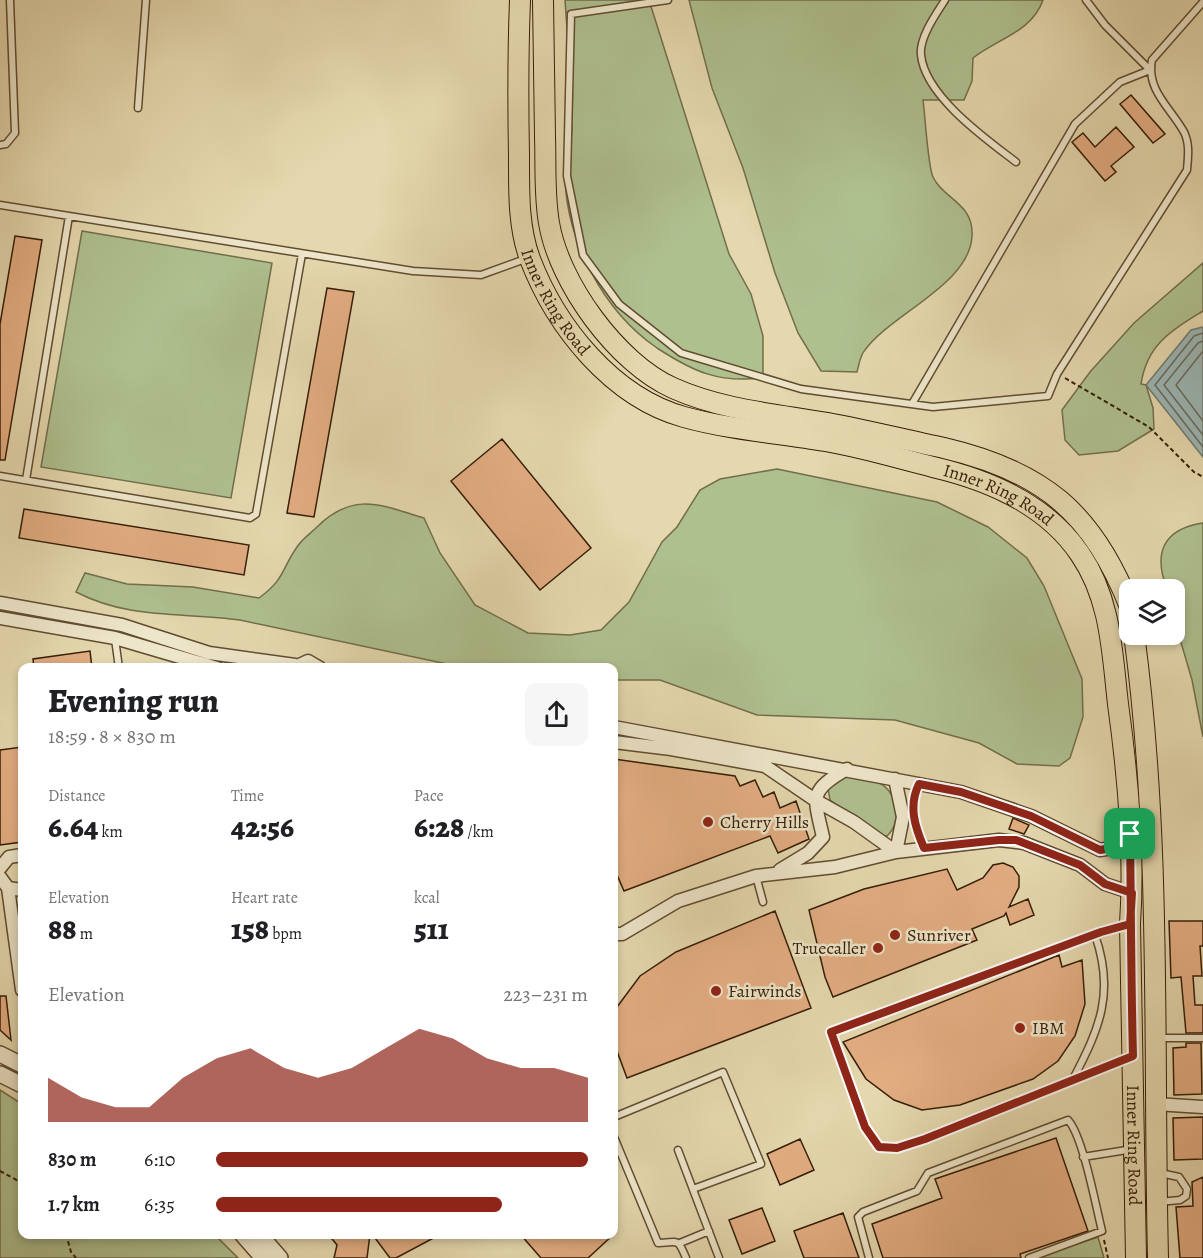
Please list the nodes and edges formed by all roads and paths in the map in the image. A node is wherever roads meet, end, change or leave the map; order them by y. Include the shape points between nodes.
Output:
1 (10, 0) edge
2 (146, 0) edge
3 (520, 0) edge
4 (543, 0) edge
5 (668, 0) edge
6 (945, 0) edge
7 (1086, 0) edge
8 (1203, 2) edge
9 (1150, 70) junction
10 (138, 108) dead end
11 (0, 145) edge
12 (1016, 162) dead end
13 (0, 205) edge
14 (69, 216) junction
15 (302, 254) junction
16 (530, 257) junction
17 (1058, 374) junction
18 (912, 404) junction
19 (0, 476) edge
20 (1203, 477) edge
21 (26, 480) junction
22 (1119, 580) edge
23 (0, 603) edge
24 (0, 618) edge
25 (115, 638) junction
26 (1135, 645) edge
27 (118, 663) edge
28 (200, 663) edge
29 (274, 663) edge
30 (618, 728) edge
31 (618, 743) edge
32 (847, 769) junction
33 (895, 779) junction
34 (919, 784) junction
35 (815, 800) junction
36 (1130, 834) junction
37 (924, 848) junction
38 (896, 852) junction
39 (4, 855) edge
40 (0, 868) edge
41 (776, 872) junction
42 (756, 876) junction
43 (0, 877) edge
44 (8, 888) junction
45 (18, 889) edge
46 (1132, 893) junction
47 (763, 902) dead end
48 (1130, 924) junction
49 (618, 934) edge
50 (1095, 935) junction
51 (18, 961) edge
52 (1154, 1038) junction
53 (1203, 1038) edge
54 (0, 1054) edge
55 (1133, 1056) junction
56 (18, 1063) edge
57 (0, 1074) edge
58 (1073, 1080) junction
59 (18, 1083) edge
60 (1155, 1104) junction
61 (1203, 1107) edge
62 (618, 1115) edge
63 (618, 1147) edge
64 (1133, 1149) junction
65 (678, 1150) dead end
66 (1083, 1157) junction
67 (0, 1171) edge
68 (1156, 1172) junction
69 (18, 1181) edge
70 (693, 1189) junction
71 (1157, 1202) junction
72 (709, 1231) junction
73 (1102, 1231) junction
74 (67, 1239) edge
75 (246, 1239) edge
76 (263, 1239) edge
77 (680, 1243) junction
78 (76, 1258) edge
79 (263, 1258) edge
80 (280, 1258) edge
81 (686, 1258) edge
82 (719, 1258) edge
83 (869, 1258) edge
84 (1029, 1258) edge
85 (1108, 1258) edge
86 (1136, 1258) edge
87 (1158, 1258) edge

1 - 11 lane via 15,133
2 - 10 lane
3 - 16 main road, Inner Ring Road via 519,186
4 - 22 main road, Inner Ring Road via 549,222 569,281 595,320 620,347 646,372 671,387 711,401 953,450 1016,470 1072,511 1099,542
5 - 18 lane via 571,14 567,176 583,255 619,304 681,352 801,389
6 - 12 lane via 921,48 926,69 935,87 958,114
7 - 9 lane
8 - 9 lane via 1152,60
9 - 17 lane via 1152,85 1184,133 1187,170
9 - 18 lane via 1120,82 1075,124
13 - 14 lane
14 - 15 lane
14 - 21 lane
15 - 16 lane via 413,271 481,275
15 - 21 lane via 256,514 250,518
16 - 36 main road, Inner Ring Road via 574,338 621,385 663,410 742,431 827,442 948,471 999,489 1056,525 1081,555 1106,611
17 - 18 lane via 1048,396 933,406
17 - 20 path via 1149,427
19 - 21 lane
23 - 29 street via 122,625 209,653
24 - 25 street
25 - 27 lane
25 - 28 street
26 - 52 main road, Inner Ring Road via 1151,826
30 - 32 street
31 - 35 street via 765,766
32 - 33 street
32 - 35 street via 824,782
33 - 34 street
33 - 38 street via 903,817
34 - 36 street via 961,792 1031,816 1100,850 1111,848
34 - 37 lane via 913,810 915,828
35 - 38 street
35 - 41 street via 823,837 808,853
36 - 46 main road, Inner Ring Road
37 - 38 street
37 - 46 street via 1016,840 1080,865 1105,884
38 - 41 street via 835,867
39 - 40 street
41 - 42 street
42 - 47 lane
42 - 49 street via 678,901
43 - 44 street
44 - 45 street
44 - 51 street
46 - 48 main road, Inner Ring Road
48 - 50 lane
48 - 55 main road, Inner Ring Road
50 - 58 lane via 1103,973 1100,1023
50 - 58 lane via 831,1032 865,1127 879,1147 897,1148 925,1139
52 - 53 lane
52 - 60 main road, Inner Ring Road
54 - 56 street
55 - 58 lane
55 - 64 main road, Inner Ring Road
57 - 59 street
60 - 61 street
60 - 68 main road, Inner Ring Road
62 - 70 lane via 723,1072 761,1164
63 - 77 lane via 658,1242
64 - 66 lane
64 - 86 main road, Inner Ring Road
65 - 70 lane
66 - 73 lane
66 - 83 lane via 1068,1120 928,1173 916,1191 858,1217
67 - 69 path
68 - 71 main road, Inner Ring Road
68 - 71 lane via 1179,1177 1187,1189 1180,1200
70 - 72 lane
71 - 87 main road, Inner Ring Road
72 - 77 lane
72 - 82 lane
73 - 84 lane
73 - 85 path
74 - 78 path
75 - 79 street
76 - 80 street
77 - 81 lane

